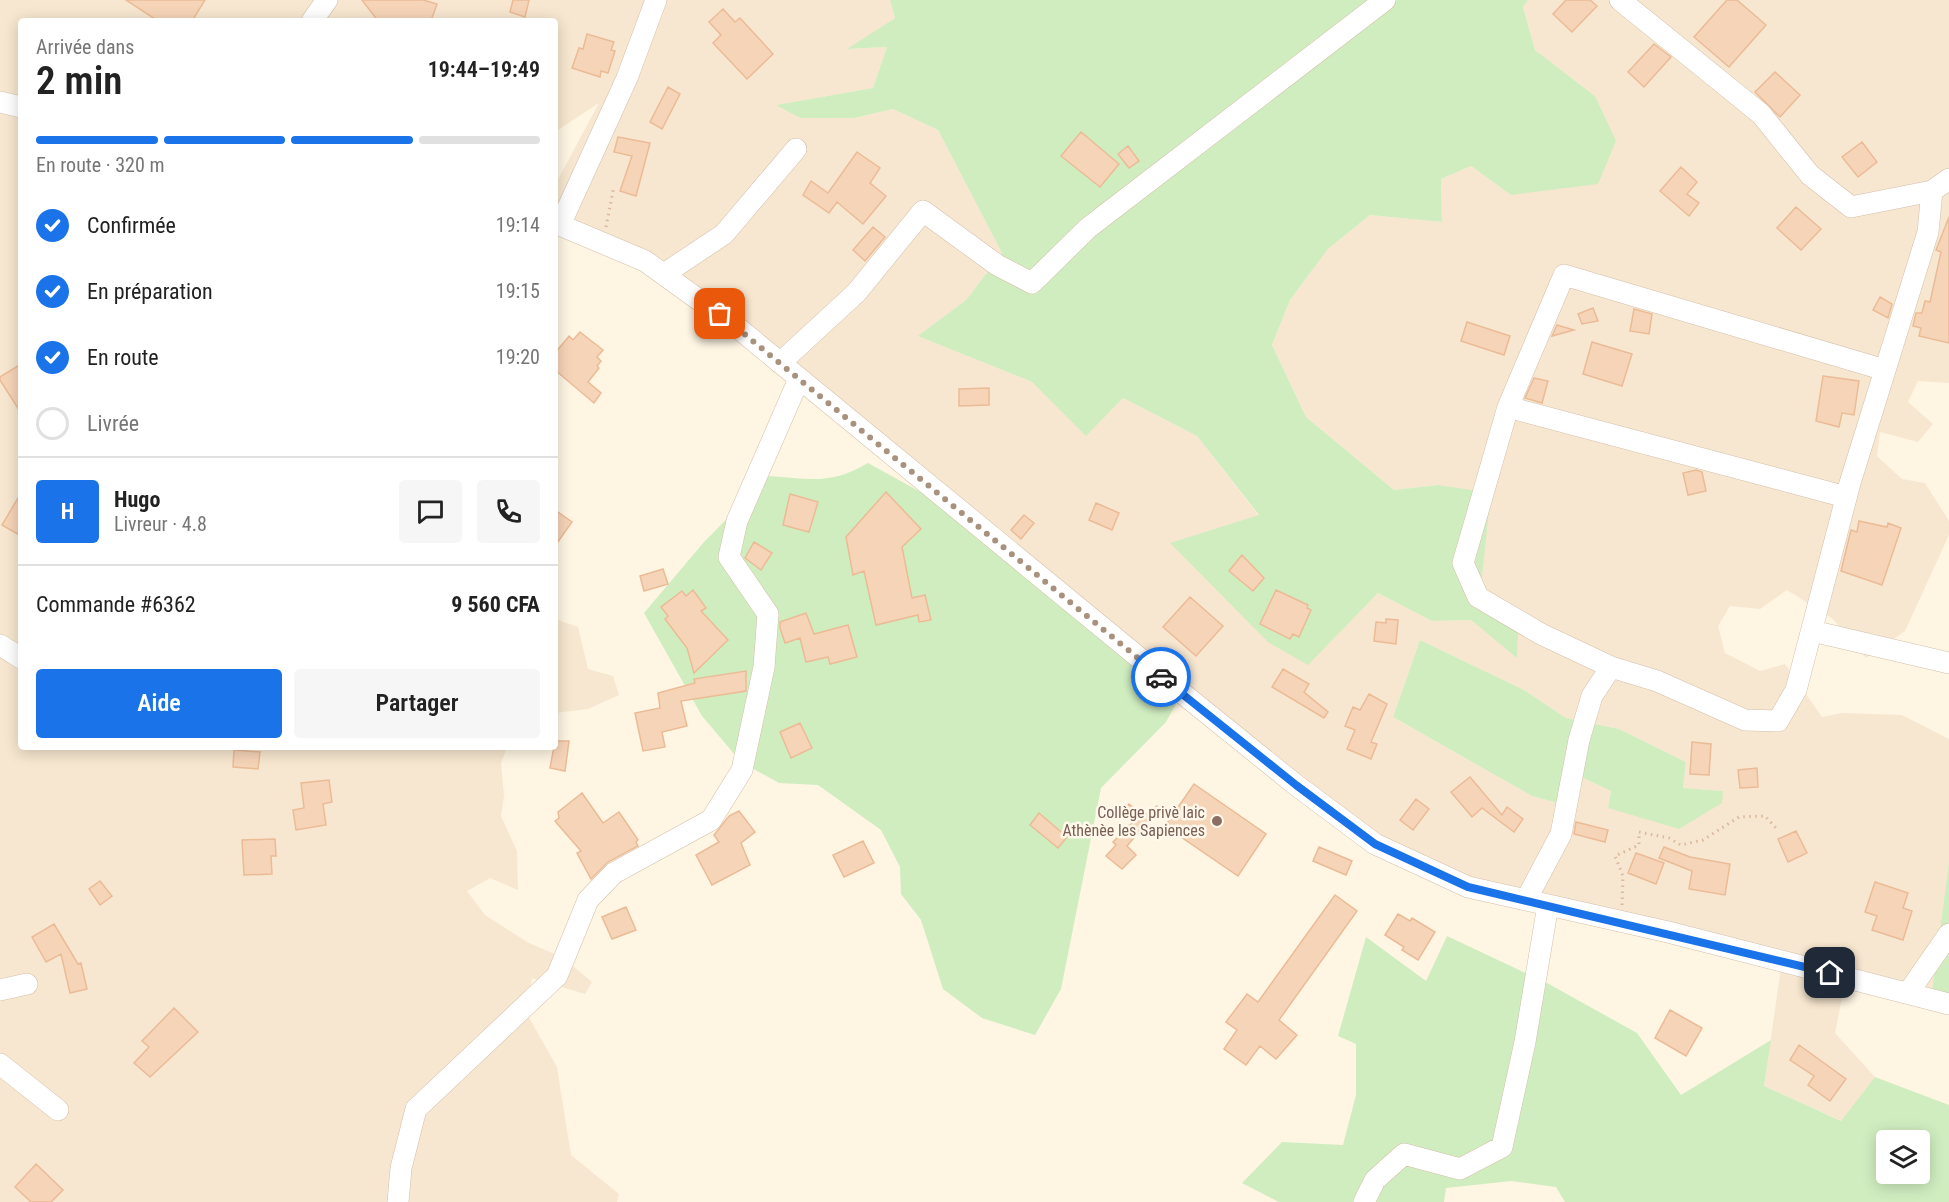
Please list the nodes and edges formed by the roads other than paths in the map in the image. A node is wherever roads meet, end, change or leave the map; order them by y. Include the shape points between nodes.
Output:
1 (327, 0) edge
2 (656, 0) edge
3 (1386, 0) edge
4 (1620, 0) edge
5 (314, 18) edge
6 (0, 102) edge
7 (18, 106) edge
8 (796, 149) dead end
9 (1941, 185) edge
10 (558, 222) edge
11 (558, 224) edge
12 (664, 274) junction
13 (780, 363) junction
14 (1885, 370) junction
15 (799, 379) junction
16 (1508, 407) junction
17 (1846, 497) junction
18 (1812, 631) junction
19 (0, 645) edge
20 (18, 656) edge
21 (1949, 663) edge
22 (1611, 667) junction
23 (1526, 900) junction
24 (1548, 905) junction
25 (1949, 934) edge
26 (27, 984) dead end
27 (0, 990) edge
28 (1908, 993) junction
29 (1949, 1004) edge
30 (0, 1064) edge
31 (58, 1110) dead end
32 (399, 1202) edge
33 (1364, 1202) edge

1 - 5 street
2 - 10 street via 627,78
3 - 13 street via 1088,228 1032,283 998,266 923,211 856,293
4 - 9 street via 1761,114 1810,175 1851,207
6 - 7 street
8 - 12 street via 724,234
9 - 14 street
11 - 12 street via 645,261
12 - 13 street
13 - 15 street
14 - 16 street via 1564,274
14 - 17 street
15 - 23 street via 1230,732 1375,844 1468,887
15 - 32 street via 737,521 729,557 768,614 764,667 742,770 711,820 614,873 588,900 557,976 416,1109 401,1168
16 - 17 street
16 - 22 street via 1463,563 1478,597 1541,634
17 - 18 street
18 - 21 street
18 - 22 street via 1796,690 1778,721 1745,720 1657,681
19 - 20 street
22 - 23 street via 1592,696 1579,740 1561,834
23 - 24 street
24 - 28 street
24 - 33 street via 1502,1147 1460,1169 1404,1154 1376,1180
25 - 28 street
26 - 27 street
28 - 29 street
30 - 31 street

